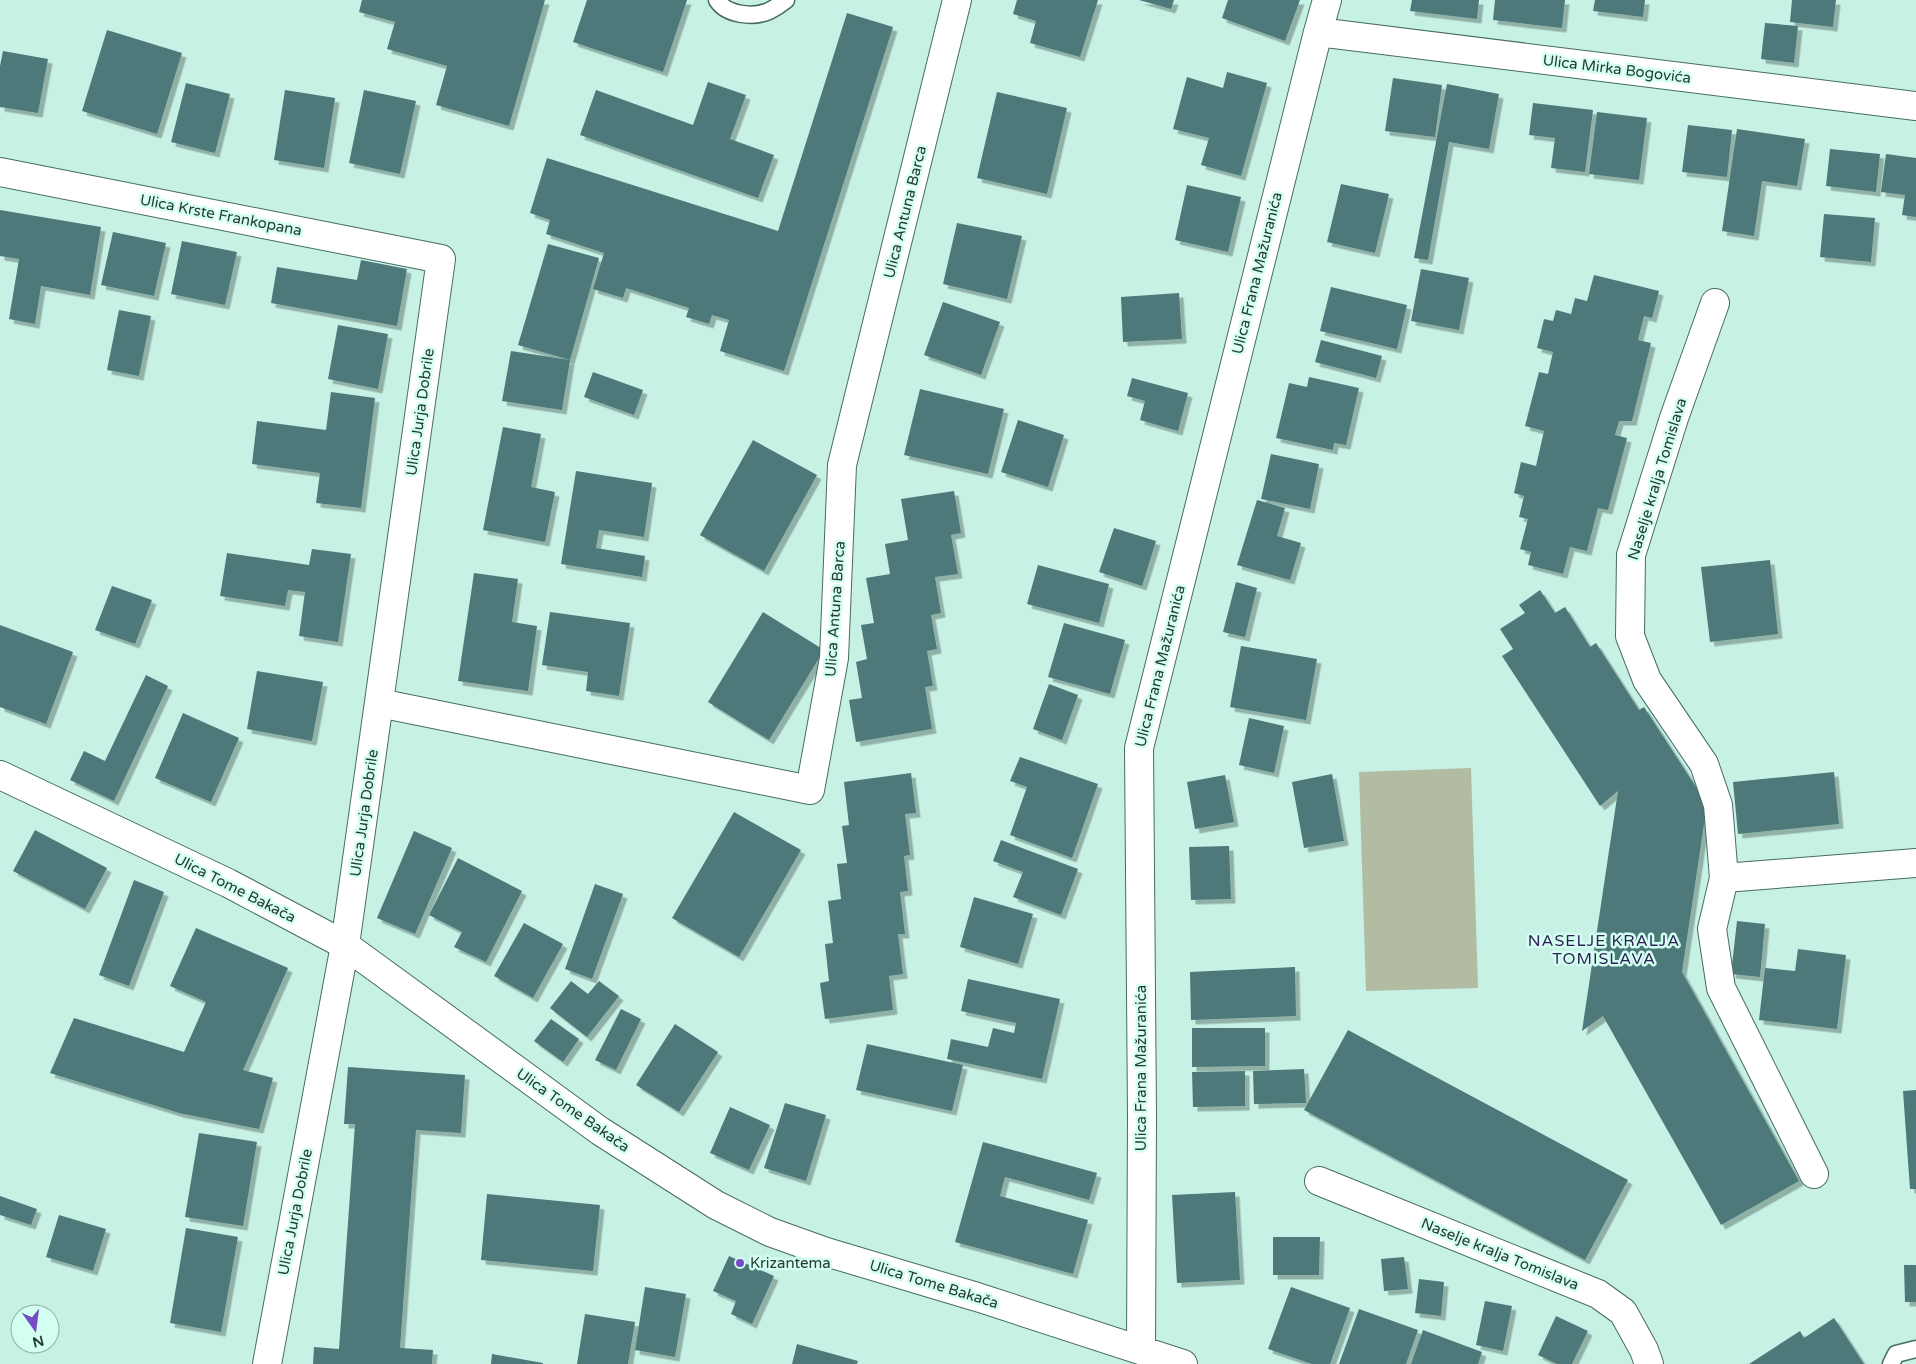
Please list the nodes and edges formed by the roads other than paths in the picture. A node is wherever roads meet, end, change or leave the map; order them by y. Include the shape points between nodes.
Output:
1 (717, 0) edge
2 (786, 0) edge
3 (957, 0) edge
4 (1327, 0) edge
5 (1318, 32) junction
6 (1916, 106) edge
7 (0, 172) edge
8 (441, 259) joint
9 (1715, 303) dead end
10 (379, 703) junction
11 (0, 775) edge
12 (1916, 863) edge
13 (1724, 878) junction
14 (345, 945) junction
15 (1814, 1174) dead end
16 (1319, 1181) dead end
17 (1916, 1349) edge
18 (1141, 1350) junction
19 (267, 1364) edge
20 (1183, 1364) edge
21 (1649, 1364) edge
22 (1891, 1364) edge

1 - 2 lane via 721,7 744,15 768,12
3 - 10 street, Ulica Antuna Barca via 842,465 834,658 810,790
4 - 5 street, Ulica Frana Mažuranića
5 - 6 street, Ulica Mirka Bogovića
5 - 18 street, Ulica Frana Mažuranića via 1139,748
7 - 8 street, Ulica Krste Frankopana
8 - 10 street, Ulica Jurja Dobrile
9 - 13 street, Naselje kralja Tomislava via 1674,418 1631,555 1630,636 1647,680 1704,764 1718,805
10 - 14 street, Ulica Jurja Dobrile
11 - 14 street, Ulica Tome Bakača via 228,883
12 - 13 street
13 - 15 street, Naselje kralja Tomislava via 1712,929 1722,988
14 - 18 street, Ulica Tome Bakača via 600,1131 716,1205 770,1232 826,1252
14 - 19 street, Ulica Jurja Dobrile
16 - 21 street, Naselje kralja Tomislava via 1598,1294 1623,1312
17 - 22 lane via 1896,1354
18 - 20 street, Ulica Tome Bakača

